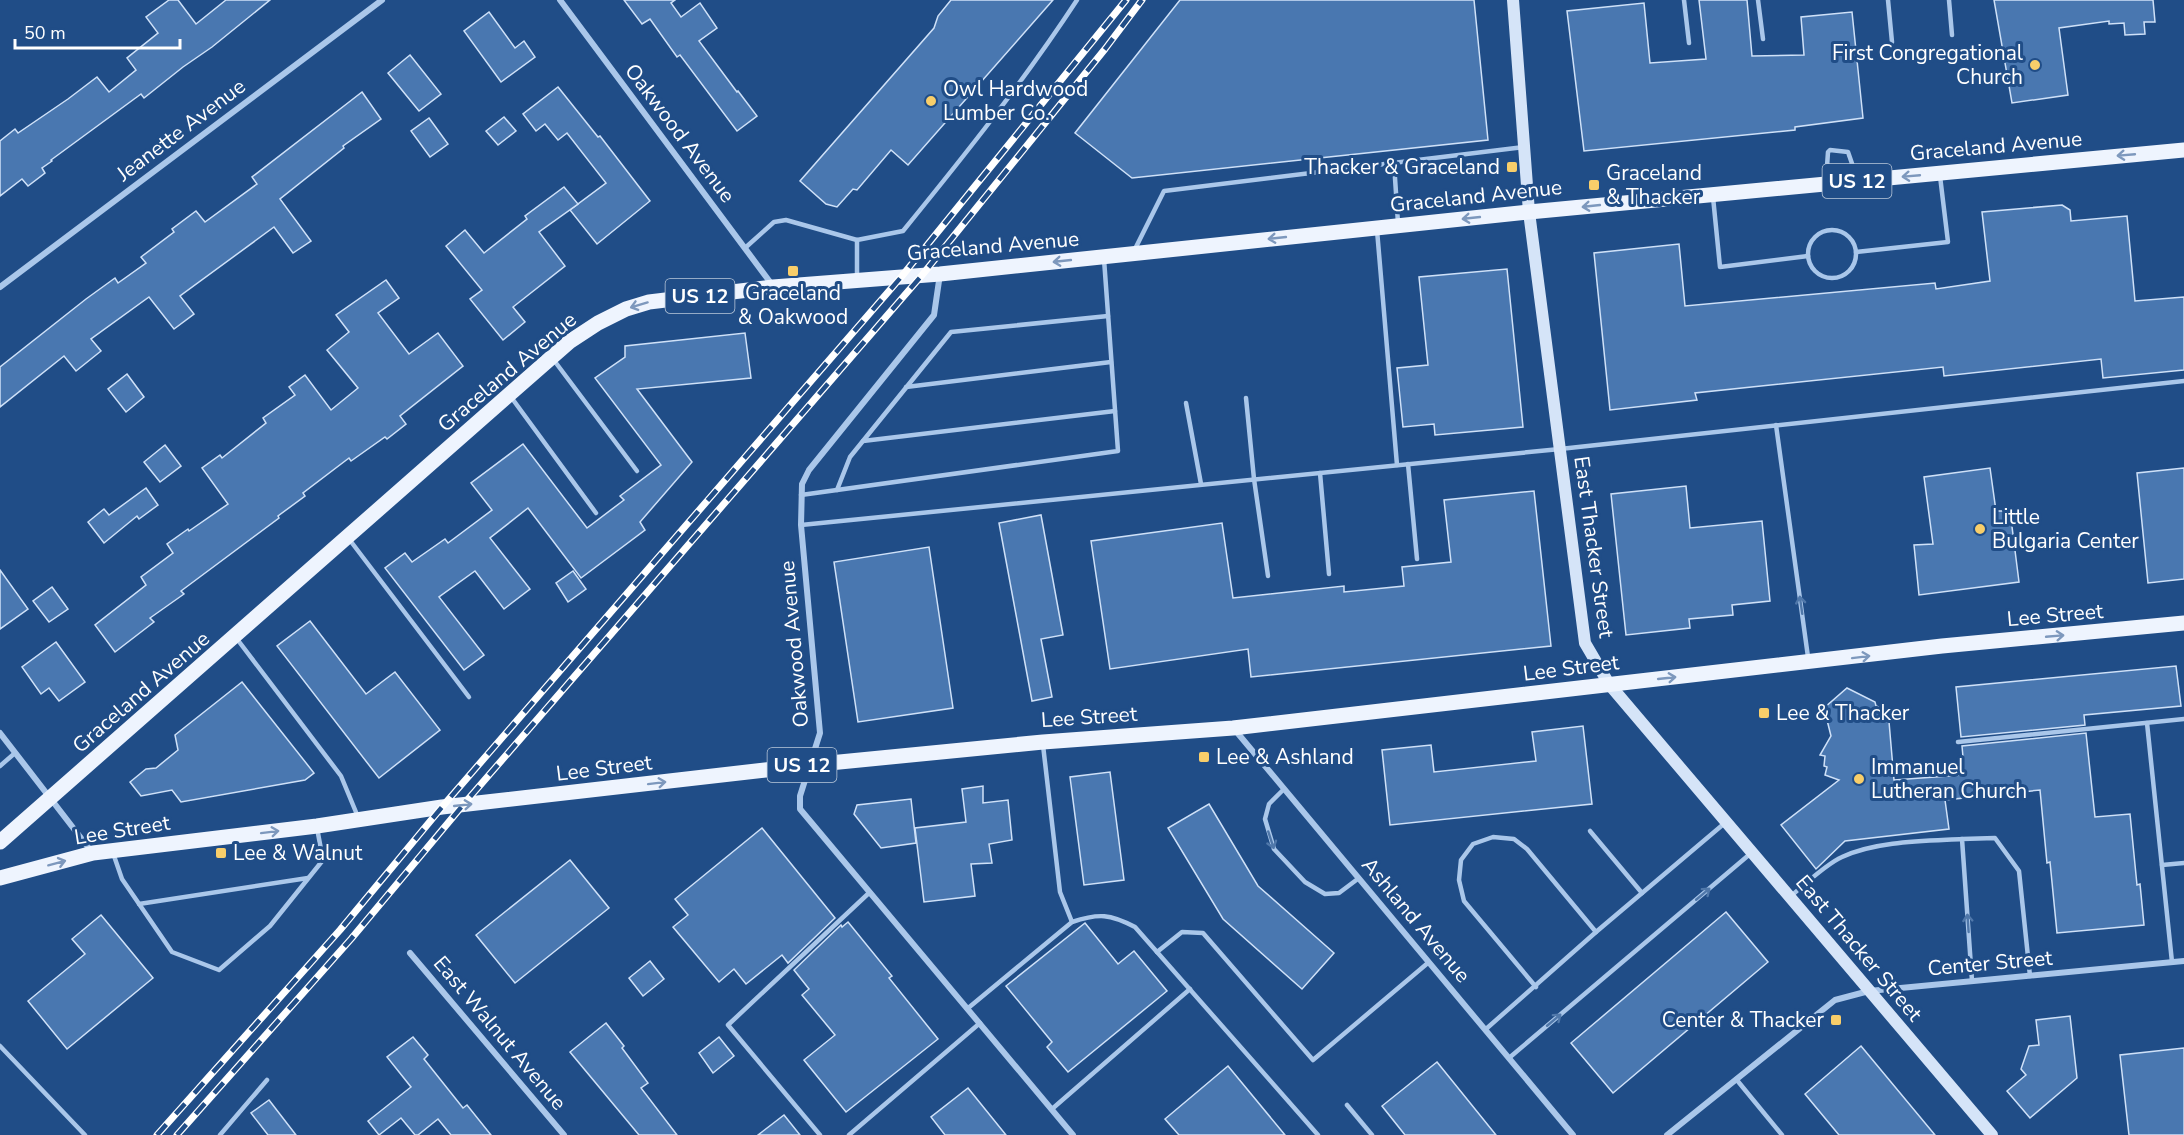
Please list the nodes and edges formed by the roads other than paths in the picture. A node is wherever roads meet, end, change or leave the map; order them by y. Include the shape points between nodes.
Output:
1 (382, 0) edge
2 (561, 0) edge
3 (1077, 0) edge
4 (1513, 0) edge
5 (1684, 0) edge
6 (1758, 0) edge
7 (1888, 0) edge
8 (1949, 0) edge
9 (1952, 35) dead end
10 (1763, 39) dead end
11 (1892, 42) dead end
12 (1689, 43) dead end
13 (1524, 147) junction
14 (2184, 150) edge
15 (1394, 163) junction
16 (1939, 173) junction
17 (1857, 181) junction
18 (1826, 183) junction
19 (1713, 194) junction
20 (1529, 212) junction
21 (1398, 225) junction
22 (1376, 228) junction
23 (857, 240) junction
24 (745, 249) junction
25 (1856, 252) junction
26 (1133, 253) junction
27 (1104, 256) junction
28 (1808, 256) junction
29 (940, 274) junction
30 (857, 280) junction
31 (0, 287) edge
32 (773, 287) junction
33 (1108, 316) junction
34 (552, 357) junction
35 (1111, 362) junction
36 (2184, 381) edge
37 (906, 387) junction
38 (509, 395) junction
39 (1246, 398) dead end
40 (1186, 402) dead end
41 (1115, 411) junction
42 (1776, 425) junction
43 (863, 441) junction
44 (1560, 449) junction
45 (1408, 464) junction
46 (1397, 465) junction
47 (637, 471) dead end
48 (1320, 473) junction
49 (1254, 479) junction
50 (1201, 484) junction
51 (837, 490) junction
52 (801, 495) junction
53 (596, 513) dead end
54 (801, 525) junction
55 (348, 537) junction
56 (1417, 559) dead end
57 (1329, 574) dead end
58 (1268, 576) dead end
59 (2184, 623) edge
60 (236, 636) junction
61 (1809, 663) junction
62 (1609, 684) junction
63 (469, 697) dead end
64 (2184, 719) edge
65 (2147, 723) junction
66 (1233, 728) junction
67 (0, 733) edge
68 (1043, 742) junction
69 (1958, 742) dead end
70 (15, 753) junction
71 (809, 765) junction
72 (0, 766) edge
73 (1284, 789) junction
74 (50, 800) junction
75 (359, 820) junction
76 (1726, 822) junction
77 (317, 826) junction
78 (1590, 831) dead end
79 (1962, 839) junction
80 (0, 842) edge
81 (112, 850) junction
82 (1752, 852) junction
83 (93, 853) junction
84 (2184, 862) edge
85 (2162, 865) junction
86 (0, 878) edge
87 (308, 878) junction
88 (1359, 878) junction
89 (870, 892) junction
90 (1642, 893) junction
91 (1790, 897) junction
92 (140, 904) junction
93 (1072, 922) junction
94 (1596, 932) junction
95 (410, 952) dead end
96 (1157, 952) junction
97 (2184, 961) edge
98 (1429, 962) junction
99 (2172, 962) junction
100 (2030, 976) junction
101 (1972, 981) junction
102 (1536, 987) junction
103 (1190, 989) junction
104 (1869, 990) junction
105 (968, 1009) junction
106 (980, 1023) junction
107 (1486, 1029) junction
108 (0, 1046) edge
109 (1509, 1058) junction
110 (1736, 1079) junction
111 (267, 1080) dead end
112 (1347, 1105) dead end
113 (1052, 1110) junction
114 (85, 1135) edge
115 (220, 1135) edge
116 (564, 1135) edge
117 (820, 1135) edge
118 (849, 1135) edge
119 (1073, 1135) edge
120 (1317, 1135) edge
121 (1372, 1135) edge
122 (1573, 1135) edge
123 (1667, 1135) edge
124 (1782, 1135) edge
125 (1992, 1135) edge

1 - 31 street, Jeanette Avenue
2 - 24 street, Oakwood Avenue
3 - 23 lane via 996,115 903,231
4 - 13 street, East Thacker Street
5 - 12 lane
6 - 10 lane
7 - 11 lane
8 - 9 lane
13 - 15 lane
13 - 20 street, East Thacker Street
14 -> 16 main road, Graceland Avenue / US 12
15 - 21 lane
15 - 26 lane via 1164,191
16 -> 17 main road, Graceland Avenue / US 12
16 - 25 lane via 1948,242
17 - 18 main road, Graceland Avenue / US 12
17 - 18 lane via 1851,154 1830,150
18 - 19 main road, Graceland Avenue / US 12
19 -> 20 main road, Graceland Avenue / US 12
19 - 28 lane via 1720,267
20 -> 21 main road, Graceland Avenue / US 12
20 - 44 street, East Thacker Street
21 - 22 main road, Graceland Avenue / US 12
22 -> 26 main road, Graceland Avenue / US 12
22 - 46 lane
23 - 24 lane via 786,220 774,222
23 - 30 lane
24 - 32 street, Oakwood Avenue
25 - 28 lane via 1852,267 1834,278 1819,275
25 - 28 lane via 1845,233 1830,229 1811,241
26 - 27 main road, Graceland Avenue / US 12
27 -> 29 main road, Graceland Avenue / US 12
27 - 33 lane
29 - 30 main road, Graceland Avenue / US 12
29 - 52 street, Oakwood Avenue via 934,315 809,470
30 - 32 main road, Graceland Avenue / US 12
32 -> 34 main road, Graceland Avenue / US 12 via 649,302 626,309 579,335
33 - 35 lane
33 - 37 lane via 951,332
34 - 38 main road, Graceland Avenue / US 12
34 - 47 lane
35 - 37 lane
35 - 41 lane
36 - 42 lane
37 - 43 lane
38 - 53 lane
38 - 55 main road, Graceland Avenue / US 12
39 - 49 lane
40 - 50 lane
41 - 43 lane
41 - 51 lane via 1118,451
42 - 44 lane
61 -> 42 lane
43 - 51 lane via 850,457
44 - 45 lane
44 - 62 street, East Thacker Street via 1585,643
45 - 46 lane
45 - 56 lane
46 - 48 lane
48 - 49 lane
48 - 57 lane
49 - 50 lane
49 - 58 lane
50 - 54 lane
51 - 52 lane
52 - 54 street, Oakwood Avenue
54 - 71 street, Oakwood Avenue via 820,733
55 - 60 main road, Graceland Avenue / US 12
55 - 63 lane
61 -> 59 main road, Lee Street / US 12
60 - 74 main road, Graceland Avenue / US 12
60 - 75 lane via 340,776
62 -> 61 main road, Lee Street / US 12
62 - 66 main road, Lee Street / US 12
62 - 76 street, East Thacker Street
64 - 65 lane
65 - 69 lane
65 - 85 lane
66 - 68 main road, Lee Street / US 12
66 - 73 street, Ashland Avenue
67 - 70 street
68 - 71 main road, Lee Street / US 12
68 - 93 lane via 1060,892
70 - 72 lane
70 - 74 street
75 -> 71 main road, Lee Street / US 12
71 - 89 street, Oakwood Avenue via 800,796 801,809
73 - 88 street, Ashland Avenue
73 -> 88 lane via 1269,804 1265,819 1274,849 1305,882 1325,894 1340,893
74 - 80 main road, Graceland Avenue / US 12
74 - 83 street
75 - 77 main road, Lee Street / US 12
76 - 82 street, East Thacker Street
76 - 90 lane
81 -> 77 main road, Lee Street / US 12
77 - 87 lane via 323,860
78 - 90 lane
79 - 91 lane via 1914,842 1841,857
79 - 100 lane via 1995,838 2019,871
101 -> 79 lane
81 - 83 main road, Lee Street / US 12
81 - 92 lane via 122,879
82 - 91 street, East Thacker Street
109 -> 82 lane
86 -> 83 main road, Lee Street / US 12
84 - 85 lane
85 - 99 lane
87 - 92 lane
87 - 92 lane via 270,926 219,970 172,952
88 - 98 street, Ashland Avenue
89 - 105 street, Oakwood Avenue
89 - 117 lane via 728,1025
90 - 94 lane
91 - 104 street, East Thacker Street
93 - 96 lane via 1092,916 1114,916 1135,927
93 - 105 lane
94 - 102 lane
94 - 102 lane via 1527,849 1514,839 1494,837 1473,844 1461,860 1459,880 1464,901
95 - 116 street, East Walnut Avenue
96 - 98 lane via 1182,932 1203,933 1313,1060
96 - 103 lane
97 - 99 street, Center Street
98 - 107 street, Ashland Avenue
99 - 100 street, Center Street
100 - 101 street, Center Street
101 - 104 street, Center Street
102 - 107 lane
103 - 113 lane
103 - 120 lane
104 - 110 street, Center Street via 1834,1000
104 - 125 street, East Thacker Street
105 - 106 street, Oakwood Avenue
106 - 113 street, Oakwood Avenue
106 - 118 lane
107 - 109 street, Ashland Avenue
108 - 114 lane
109 - 122 street, Ashland Avenue
110 - 123 street, Center Street
110 - 124 lane
111 - 115 lane
112 - 121 lane
113 - 119 street, Oakwood Avenue

